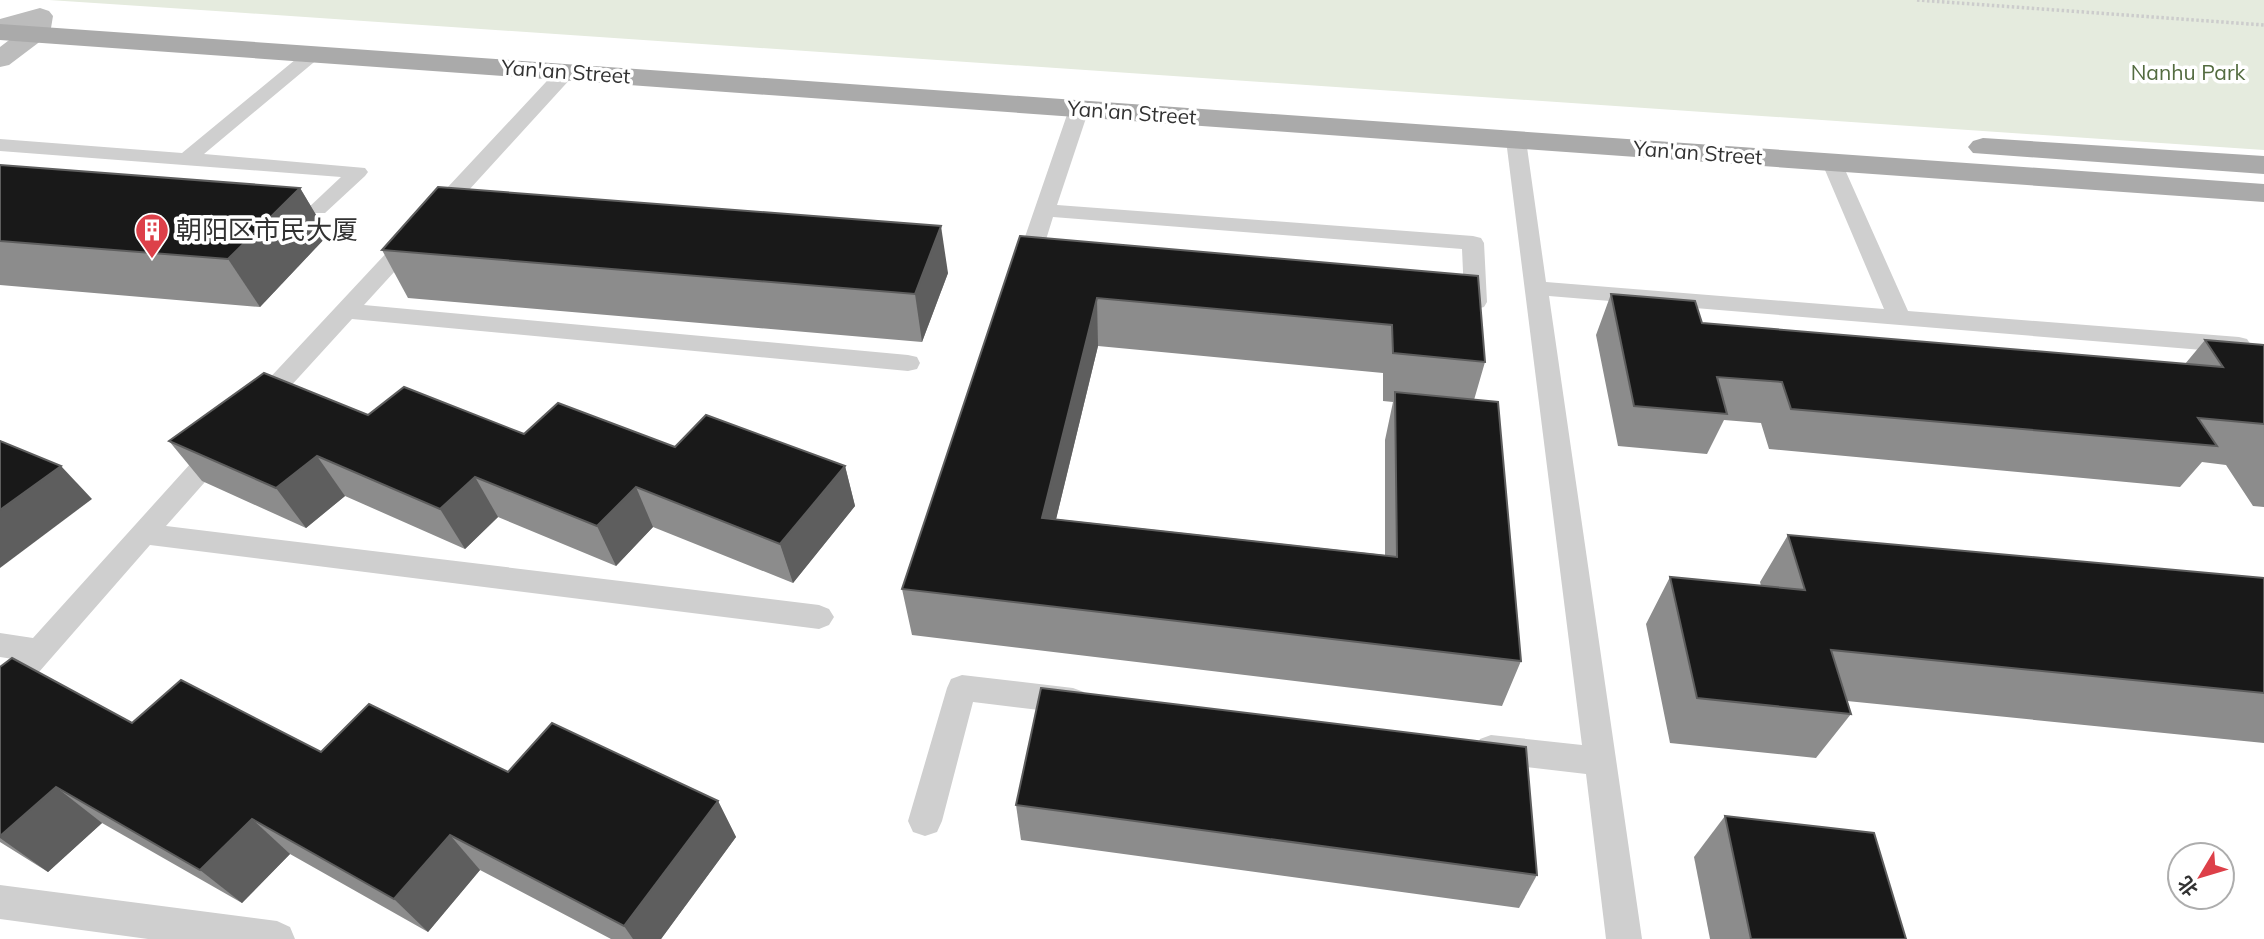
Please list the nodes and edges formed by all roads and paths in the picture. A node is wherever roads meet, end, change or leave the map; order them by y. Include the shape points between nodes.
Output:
1 (1917, 0) edge
2 (0, 13) edge
3 (38, 25) junction
4 (2264, 25) edge
5 (0, 27) edge
6 (0, 33) edge
7 (313, 54) junction
8 (0, 59) edge
9 (566, 72) junction
10 (1079, 109) junction
11 (1516, 140) junction
12 (0, 145) edge
13 (1958, 145) dead end
14 (1833, 150) junction
15 (188, 158) junction
16 (2264, 165) edge
17 (2264, 193) edge
18 (318, 209) dead end
19 (1045, 210) junction
20 (1054, 265) edge
21 (1536, 288) junction
22 (1449, 299) edge
23 (345, 311) junction
24 (1899, 317) junction
25 (2253, 346) edge
26 (908, 363) dead end
27 (143, 534) junction
28 (819, 617) dead end
29 (0, 645) edge
30 (39, 651) junction
31 (0, 695) edge
32 (1101, 704) edge
33 (1461, 745) edge
34 (1600, 761) junction
35 (925, 821) dead end
36 (0, 902) edge
37 (277, 939) edge
38 (1624, 939) edge

1 - 4 path
2 - 3 main road, Yan'an Street
3 - 5 main road
3 - 6 main road, Yan'an Street
3 - 7 main road, Yan'an Street
3 - 8 main road
3 - 14 main road, Yan'an Street
7 - 9 main road, Yan'an Street
7 - 15 lane
9 - 10 main road, Yan'an Street
9 - 23 lane
10 - 11 main road, Yan'an Street
10 - 19 lane
11 - 14 main road, Yan'an Street
11 - 21 lane
12 - 15 lane
13 - 16 main road
14 - 17 main road, Yan'an Street
14 - 24 lane
15 - 18 lane via 358,172
19 - 20 lane via 1027,263
19 - 22 lane via 1473,243 1476,302
21 - 24 lane
21 - 34 lane
23 - 26 lane
23 - 27 lane
24 - 25 lane
27 - 28 lane
27 - 30 lane
29 - 30 lane
30 - 31 lane
32 - 35 lane via 962,688
33 - 34 lane
34 - 38 lane
36 - 37 lane

